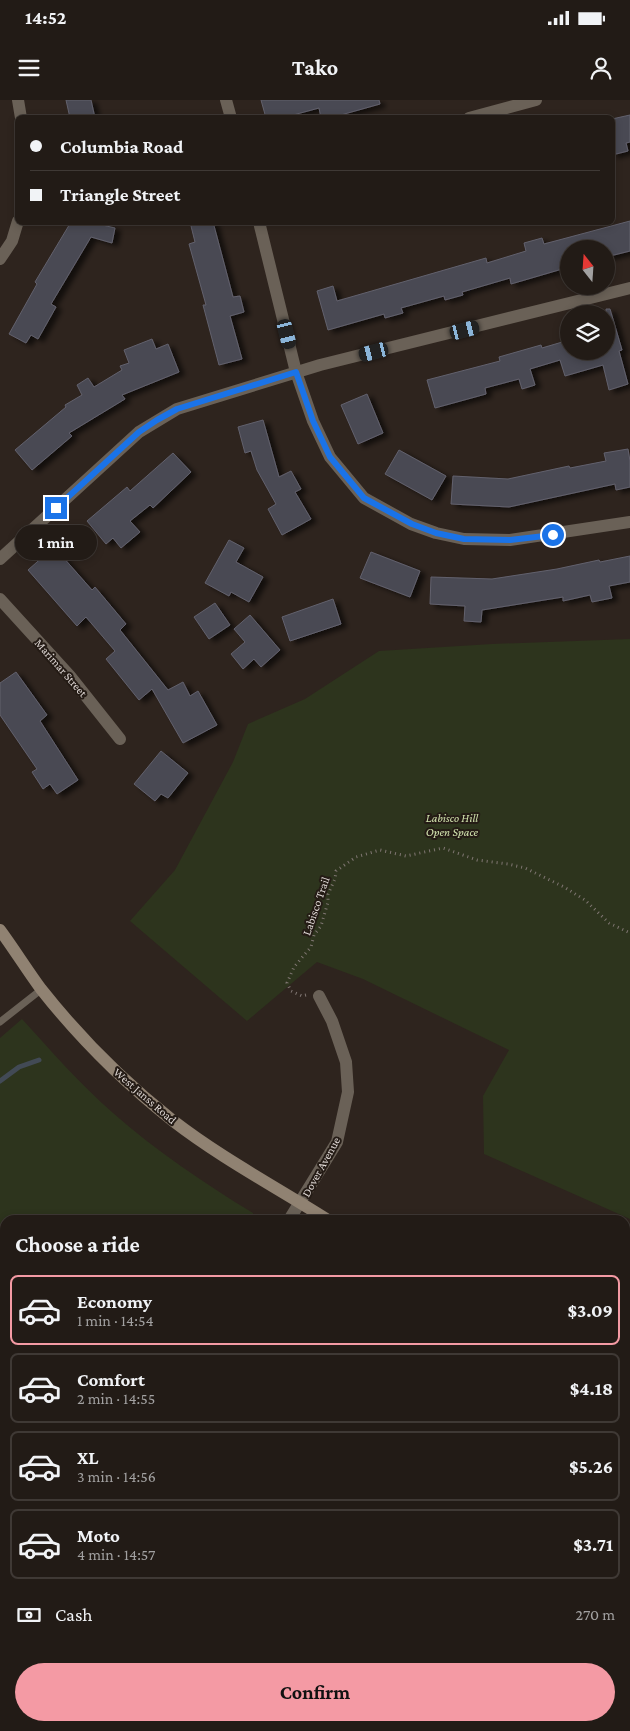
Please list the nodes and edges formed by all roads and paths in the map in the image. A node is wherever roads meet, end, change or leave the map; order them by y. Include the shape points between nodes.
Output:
1 (18, 100) edge
2 (226, 100) edge
3 (536, 100) edge
4 (20, 115) edge
5 (230, 115) edge
6 (480, 115) edge
7 (17, 225) edge
8 (260, 225) edge
9 (0, 259) edge
10 (630, 288) edge
11 (296, 372) junction
12 (630, 522) edge
13 (0, 559) edge
14 (0, 599) edge
15 (120, 739) dead end
16 (0, 930) edge
17 (630, 933) edge
18 (42, 989) junction
19 (319, 996) joint
20 (0, 1022) edge
21 (301, 1203) junction
22 (293, 1215) edge
23 (320, 1215) edge

1 - 4 street
2 - 5 street
3 - 6 street
7 - 9 street via 12,241
8 - 11 street
10 - 11 street
11 - 12 street via 313,421 330,457 347,480 364,498 412,524 464,539 487,540 553,535
11 - 13 street via 177,409 157,420 139,432
14 - 15 street, Marimar Street via 70,676
16 - 18 main road, West Janss Road
17 - 19 path, Labisco Trail via 609,923 585,900 564,887 524,868 477,860 443,848 406,856 380,850 356,857 336,871 321,926 287,982 291,992
18 - 20 lane
18 - 21 main road, West Janss Road via 105,1061 166,1114 209,1146
19 - 21 street, Dover Avenue via 332,1021 346,1062 348,1092 337,1142
21 - 22 street, Dover Avenue
21 - 23 main road, West Janss Road

